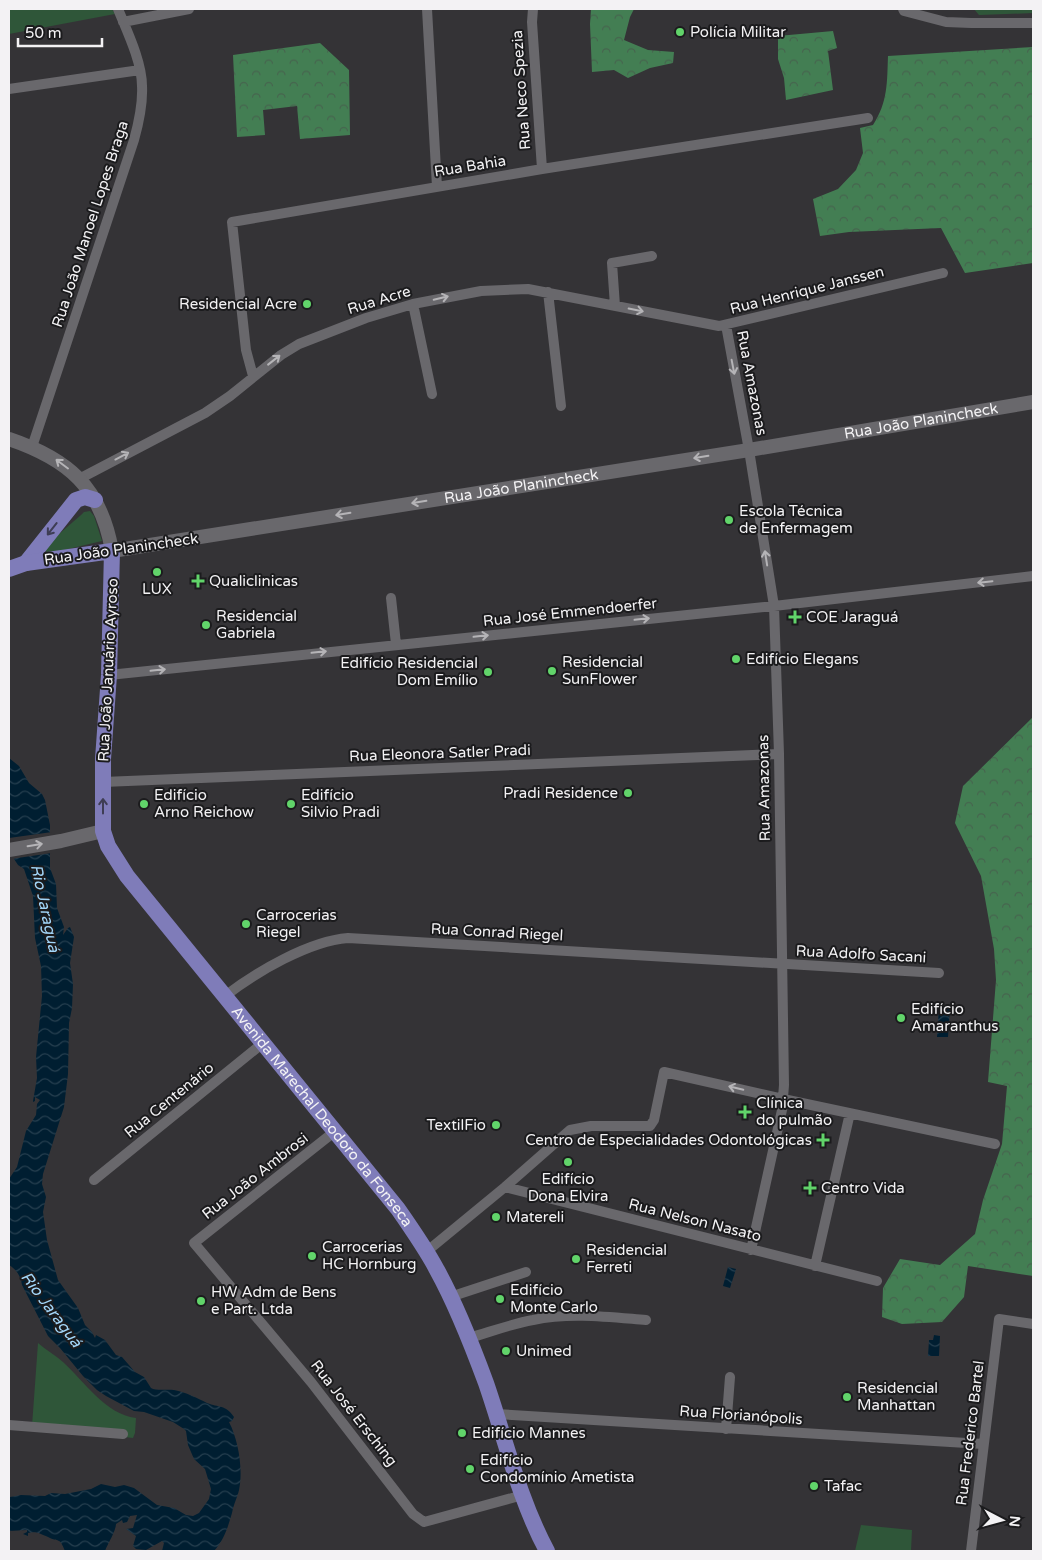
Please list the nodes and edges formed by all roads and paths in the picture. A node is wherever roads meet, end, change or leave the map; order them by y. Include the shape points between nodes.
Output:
1 (118, 9) edge
2 (189, 9) edge
3 (427, 9) edge
4 (533, 9) edge
5 (903, 9) edge
6 (123, 22) junction
7 (1033, 22) edge
8 (140, 70) junction
9 (9, 89) edge
10 (868, 118) dead end
11 (542, 169) junction
12 (437, 187) junction
13 (652, 256) dead end
14 (943, 273) dead end
15 (548, 292) junction
16 (413, 304) junction
17 (614, 306) junction
18 (726, 325) junction
19 (253, 376) junction
20 (432, 394) dead end
21 (1033, 402) edge
22 (561, 406) dead end
23 (9, 439) edge
24 (32, 447) junction
25 (749, 450) junction
26 (79, 479) junction
27 (95, 500) junction
28 (112, 552) junction
29 (26, 563) junction
30 (9, 569) edge
31 (1033, 576) edge
32 (391, 598) dead end
33 (774, 606) junction
34 (396, 644) junction
35 (109, 675) junction
36 (779, 754) junction
37 (103, 782) junction
38 (103, 831) junction
39 (9, 850) edge
40 (782, 964) junction
41 (939, 973) dead end
42 (225, 996) junction
43 (263, 1043) junction
44 (783, 1099) junction
45 (850, 1114) junction
46 (334, 1132) junction
47 (995, 1144) dead end
48 (94, 1180) dead end
49 (505, 1187) junction
50 (194, 1243) joint
51 (751, 1250) junction
52 (426, 1252) junction
53 (816, 1266) junction
54 (526, 1272) dead end
55 (877, 1281) dead end
56 (450, 1297) junction
57 (646, 1320) dead end
58 (1033, 1324) edge
59 (469, 1338) junction
60 (730, 1376) dead end
61 (496, 1414) junction
62 (9, 1426) edge
63 (726, 1429) junction
64 (123, 1434) dead end
65 (983, 1444) junction
66 (523, 1495) junction
67 (547, 1551) edge
68 (971, 1551) edge

1 - 6 street, Rua João Manoel Lopes Braga
2 - 6 street
3 - 12 street
4 - 11 street, Rua Neco Spezia
5 - 7 street via 946,22
6 - 8 street, Rua João Manoel Lopes Braga
8 - 9 street
8 - 24 street, Rua João Manoel Lopes Braga via 141,112 134,140
10 - 11 street, Rua Bahia
11 - 12 street, Rua Bahia
12 - 19 street, Rua Bahia via 232,222 246,350
13 - 17 street via 612,263
14 - 18 street, Rua Henrique Janssen
16 -> 15 street, Rua Acre via 481,290
15 - 17 street, Rua Acre
15 - 22 street
19 -> 16 street, Rua Acre via 299,344
16 - 20 street
17 -> 18 street, Rua Acre
18 -> 25 street, Rua Amazonas
26 -> 19 street, Rua Acre via 205,414
21 - 25 main road, Rua João Planincheck
23 - 24 main road, Rua João Januário Ayroso
26 -> 24 main road, Rua João Januário Ayroso via 65,465
25 -> 28 main road, Rua João Planincheck
33 -> 25 street, Rua Amazonas
26 - 27 main road, Rua João Januário Ayroso
27 - 28 main road, Rua João Januário Ayroso via 105,521
27 -> 29 main road via 76,500
28 - 29 main road, Rua João Planincheck
28 - 35 main road, Rua João Januário Ayroso
29 - 30 main road, Rua João Planincheck
31 -> 33 street, Rua José Emmendoerfer
32 - 34 street
34 -> 33 street, Rua José Emmendoerfer
33 - 36 street, Rua Amazonas
35 -> 34 street, Rua José Emmendoerfer
35 - 37 main road, Rua João Januário Ayroso
36 - 37 street, Rua Eleonora Satler Pradi
36 - 40 street, Rua Amazonas
38 -> 37 main road, Rua João Januário Ayroso
39 -> 38 main road
38 - 42 main road, Avenida Marechal Deodoro da Fonseca via 108,846 127,876
40 - 41 street, Rua Adolfo Sacani
40 - 42 street, Rua Conrad Riegel via 348,938 320,943 258,973
40 - 44 street, Rua Amazonas
42 - 43 main road, Avenida Marechal Deodoro da Fonseca
43 - 46 main road, Avenida Marechal Deodoro da Fonseca
43 - 48 street, Rua Centenário
44 - 45 street
44 -> 49 street via 664,1072 650,1126 591,1126 570,1130
44 - 51 street, Rua Amazonas
45 - 47 street
45 - 53 street
46 - 50 street, Rua João Ambrosi
46 - 52 main road, Avenida Marechal Deodoro da Fonseca via 398,1209
49 - 51 street, Rua Nelson Nasato
49 - 52 street
50 - 66 street, Rua José Ersching via 311,1382 413,1514 424,1522
51 - 53 street, Rua Nelson Nasato
52 - 56 main road, Avenida Marechal Deodoro da Fonseca
53 - 55 street, Rua Nelson Nasato
54 - 56 street
56 - 59 main road, Avenida Marechal Deodoro da Fonseca
57 - 59 street via 588,1316 534,1319
58 - 65 street, Rua Frederico Bartel via 999,1319
59 - 61 main road, Avenida Marechal Deodoro da Fonseca
60 - 63 street
61 - 63 street, Rua Florianópolis
61 - 66 main road, Avenida Marechal Deodoro da Fonseca
62 - 64 street
63 - 65 street, Rua Florianópolis
65 - 68 street, Rua Frederico Bartel
66 - 67 main road, Avenida Marechal Deodoro da Fonseca

